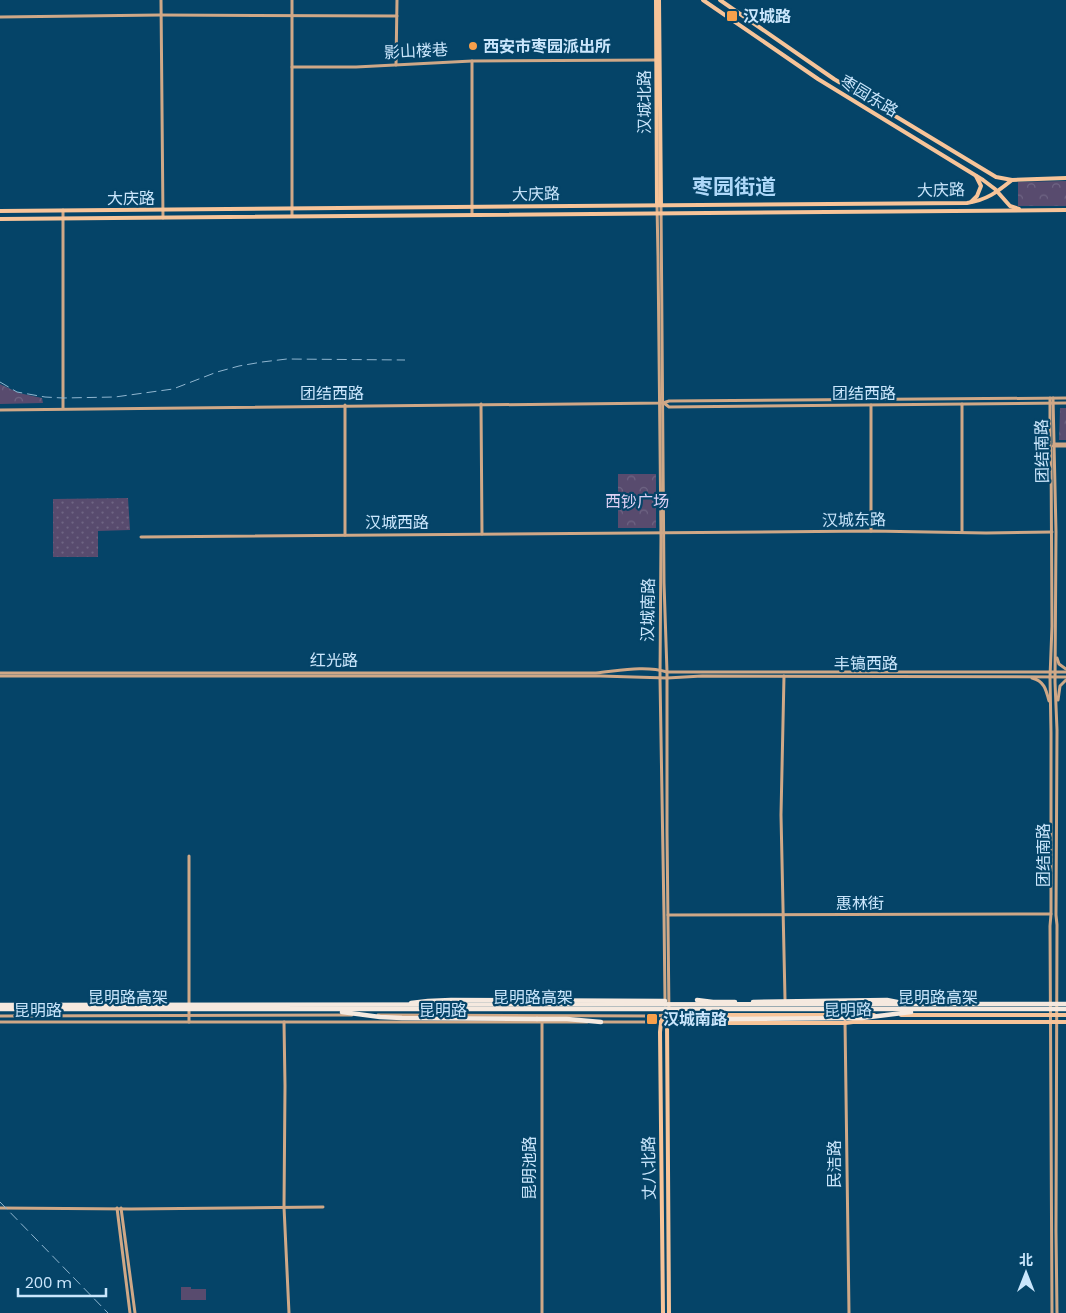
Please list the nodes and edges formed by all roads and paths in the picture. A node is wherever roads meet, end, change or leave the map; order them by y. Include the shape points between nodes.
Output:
1 (161, 0) edge
2 (292, 0) edge
3 (397, 0) edge
4 (657, 0) edge
5 (703, 0) edge
6 (720, 0) edge
7 (160, 15) junction
8 (292, 15) junction
9 (397, 16) junction
10 (0, 17) edge
11 (658, 59) junction
12 (472, 61) junction
13 (396, 65) junction
14 (292, 67) junction
15 (975, 174) junction
16 (1066, 178) edge
17 (1012, 180) junction
18 (998, 192) junction
19 (954, 203) junction
20 (970, 203) junction
21 (659, 205) junction
22 (292, 208) junction
23 (472, 208) junction
24 (63, 210) junction
25 (163, 210) junction
26 (1023, 210) junction
27 (1066, 210) edge
28 (954, 211) junction
29 (0, 212) edge
30 (659, 214) junction
31 (472, 215) junction
32 (292, 216) junction
33 (63, 218) junction
34 (163, 218) junction
35 (0, 219) edge
36 (1052, 398) junction
37 (1066, 398) edge
38 (662, 403) junction
39 (1052, 403) junction
40 (1066, 403) edge
41 (480, 404) junction
42 (962, 404) junction
43 (871, 405) junction
44 (345, 406) junction
45 (63, 408) junction
46 (0, 410) edge
47 (1052, 445) junction
48 (1066, 445) edge
49 (871, 532) junction
50 (962, 532) junction
51 (1054, 532) junction
52 (653, 533) joint
53 (662, 533) junction
54 (482, 534) junction
55 (345, 535) junction
56 (141, 537) dead end
57 (1056, 652) junction
58 (660, 670) junction
59 (1066, 670) edge
60 (1053, 671) junction
61 (667, 672) junction
62 (784, 674) junction
63 (0, 675) edge
64 (1024, 676) junction
65 (1055, 676) junction
66 (1050, 677) junction
67 (660, 678) junction
68 (667, 678) junction
69 (1066, 678) edge
70 (1051, 710) junction
71 (1056, 710) junction
72 (189, 856) dead end
73 (1053, 914) junction
74 (666, 915) junction
75 (783, 915) junction
76 (785, 999) dead end
77 (697, 1000) dead end
78 (665, 1001) junction
79 (401, 1004) junction
80 (914, 1004) junction
81 (1066, 1004) edge
82 (0, 1005) edge
83 (0, 1009) edge
84 (326, 1009) junction
85 (1066, 1009) edge
86 (926, 1010) junction
87 (666, 1015) junction
88 (845, 1015) junction
89 (1050, 1015) junction
90 (1066, 1015) edge
91 (0, 1016) edge
92 (189, 1016) junction
93 (1057, 1016) junction
94 (0, 1022) edge
95 (189, 1022) junction
96 (284, 1022) junction
97 (601, 1022) junction
98 (661, 1022) junction
99 (666, 1022) junction
100 (694, 1022) junction
101 (1051, 1022) junction
102 (1057, 1022) junction
103 (1066, 1022) edge
104 (542, 1023) junction
105 (845, 1023) junction
106 (284, 1207) junction
107 (323, 1207) dead end
108 (0, 1208) edge
109 (119, 1208) junction
110 (130, 1313) edge
111 (134, 1313) edge
112 (289, 1313) edge
113 (542, 1313) edge
114 (663, 1313) edge
115 (668, 1313) edge
116 (849, 1313) edge
117 (1052, 1313) edge
118 (1057, 1313) edge

1 - 7 street
2 - 8 street
3 - 9 street
4 - 11 main road, 汉城北路
5 - 15 main road, 枣园东路 via 818,79
6 - 17 main road, 枣园东路 via 863,96 990,173
7 - 8 street
7 - 10 street
7 - 25 street
8 - 9 street
8 - 14 street
9 - 13 street
11 - 12 street, 影山楼巷
11 - 21 main road, 汉城北路
12 - 13 street, 影山楼巷
12 - 23 street
13 - 14 street, 影山楼巷
14 - 22 street
15 - 18 main road, 枣园东路
15 - 20 main road via 981,186
16 - 17 main road
17 - 18 main road, 大庆路
18 - 20 main road, 大庆路
18 - 26 main road, 枣园东路 via 1010,206
19 - 20 main road, 大庆路
19 - 21 main road, 大庆路
19 - 28 main road
21 - 23 main road, 大庆路
21 - 30 street, 汉城南路
22 - 23 main road, 大庆路
22 - 25 main road, 大庆路
22 - 32 street
23 - 31 street
24 - 25 main road, 大庆路
24 - 29 main road, 大庆路
24 - 33 street
25 - 34 street
26 - 27 main road, 大庆路
26 - 28 main road, 大庆路
28 - 30 main road, 大庆路
30 - 31 main road, 大庆路
30 - 38 street, 汉城南路
31 - 32 main road, 大庆路
32 - 34 main road, 大庆路
33 - 34 main road, 大庆路
33 - 35 main road, 大庆路
33 - 45 street
36 - 37 street, 团结西路
36 - 38 street, 团结西路
36 - 39 street, 团结南路
38 - 41 street, 团结西路
38 - 43 street, 团结西路 via 669,407
38 - 53 street, 汉城南路
39 - 40 street, 团结西路
39 - 42 street, 团结西路
39 - 47 street, 团结南路
41 - 44 street, 团结西路
41 - 54 street
42 - 43 street, 团结西路
42 - 50 street
43 - 49 street
44 - 45 street, 团结西路
44 - 55 street
45 - 46 street, 团结西路
47 - 48 street
47 - 51 street, 团结南路
49 - 50 street, 汉城东路
49 - 53 street, 汉城东路
50 - 51 street, 汉城东路
51 - 57 street, 团结南路
51 - 60 street, 团结南路
52 - 53 street, 汉城东路
52 - 54 street, 汉城西路
53 - 58 street, 汉城南路
53 - 61 street, 汉城南路
54 - 55 street, 汉城西路
55 - 56 street, 汉城西路
57 - 59 street via 1058,661
57 - 60 street, 团结南路
58 - 61 street, 红光路
58 - 63 street, 红光路 via 596,673
58 - 67 street, 汉城南路
59 - 60 street, 丰镐西路
60 - 62 street, 丰镐西路
60 - 65 street, 团结南路
60 - 66 street, 团结南路
61 - 62 street, 丰镐西路
61 - 68 street, 汉城南路
62 - 64 street, 丰镐西路
62 - 68 street, 丰镐西路
62 - 75 street
63 - 67 street, 红光路
64 - 66 street, 丰镐西路
64 - 70 street via 1035,678 1044,685
65 - 66 street, 丰镐西路
65 - 69 street, 丰镐西路
65 - 71 street, 团结南路
66 - 70 street, 团结南路
67 - 68 street, 红光路
67 - 74 street, 汉城南路
68 - 74 street, 汉城南路
69 - 71 street via 1060,688
70 - 73 street, 团结南路
71 - 73 street, 团结南路
72 - 92 street
73 - 75 street, 惠林街
73 - 89 street, 团结南路 via 1050,926
73 - 93 street, 团结南路 via 1057,925
74 - 75 street, 惠林街
74 - 78 street, 汉城南路
74 - 87 street, 汉城南路
75 - 76 street
77 - 80 highway, bridge via 888,1000
78 - 79 highway, bridge via 443,1000
78 - 87 street, 汉城南路
79 - 80 highway, 昆明路高架, bridge
79 - 82 highway, 昆明路高架, bridge
80 - 81 highway, 昆明路高架, bridge
83 - 84 highway, 昆明路高架, bridge
84 - 86 highway, 昆明路高架, bridge
84 - 97 highway, bridge via 397,1018
85 - 86 highway, 昆明路高架, bridge
86 - 100 highway, bridge via 862,1018 730,1018
87 - 88 main road, 昆明路
87 - 92 street, 昆明路
87 - 98 main road
87 - 99 main road
88 - 89 main road, 昆明路
88 - 105 street, 民洁路
89 - 93 main road, 昆明路
89 - 101 street, 团结南路
90 - 93 main road, 昆明路
91 - 92 street, 昆明路
92 - 95 street
93 - 102 street, 团结南路
94 - 95 street, 昆明路
95 - 96 street, 昆明路
96 - 104 street, 昆明路
96 - 106 street
97 - 98 street, 昆明路
97 - 104 street, 昆明路
98 - 99 main road, 昆明路
98 - 114 main road, 丈八北路
99 - 100 main road, 昆明路
99 - 115 main road, 丈八北路
100 - 105 main road, 昆明路
101 - 102 main road, 昆明路
101 - 105 main road, 昆明路
101 - 117 street, 团结南路
102 - 103 main road, 昆明路
102 - 118 street, 团结南路
104 - 113 street, 昆明池路
105 - 116 street, 民洁路
106 - 107 street
106 - 109 street
106 - 112 street
108 - 109 street
109 - 110 street
109 - 111 street

